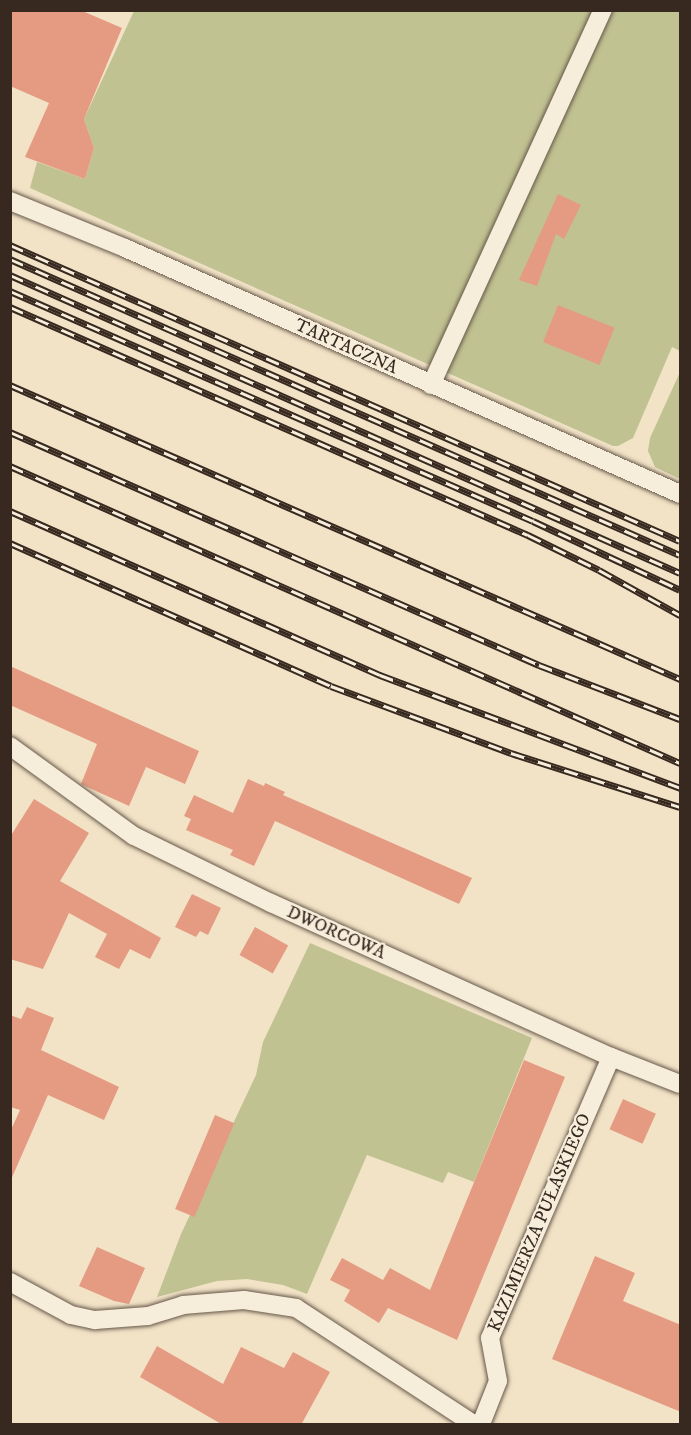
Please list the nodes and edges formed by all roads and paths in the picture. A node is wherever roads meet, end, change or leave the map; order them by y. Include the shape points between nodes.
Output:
1 (603, 10) edge
2 (10, 201) edge
3 (431, 385) junction
4 (681, 494) edge
5 (10, 746) edge
6 (611, 1057) junction
7 (681, 1084) edge
8 (10, 1282) edge
9 (473, 1425) edge
10 (481, 1425) edge

1 - 3 street
2 - 3 street, TARTACZNA
3 - 4 street, TARTACZNA
5 - 6 street, DWORCOWA via 134,836 271,903
6 - 7 street, DWORCOWA
6 - 10 street, KAZIMIERZA PUŁASKIEGO via 490,1338 498,1381
8 - 9 street via 71,1315 95,1320 148,1316 183,1305 244,1300 296,1308

